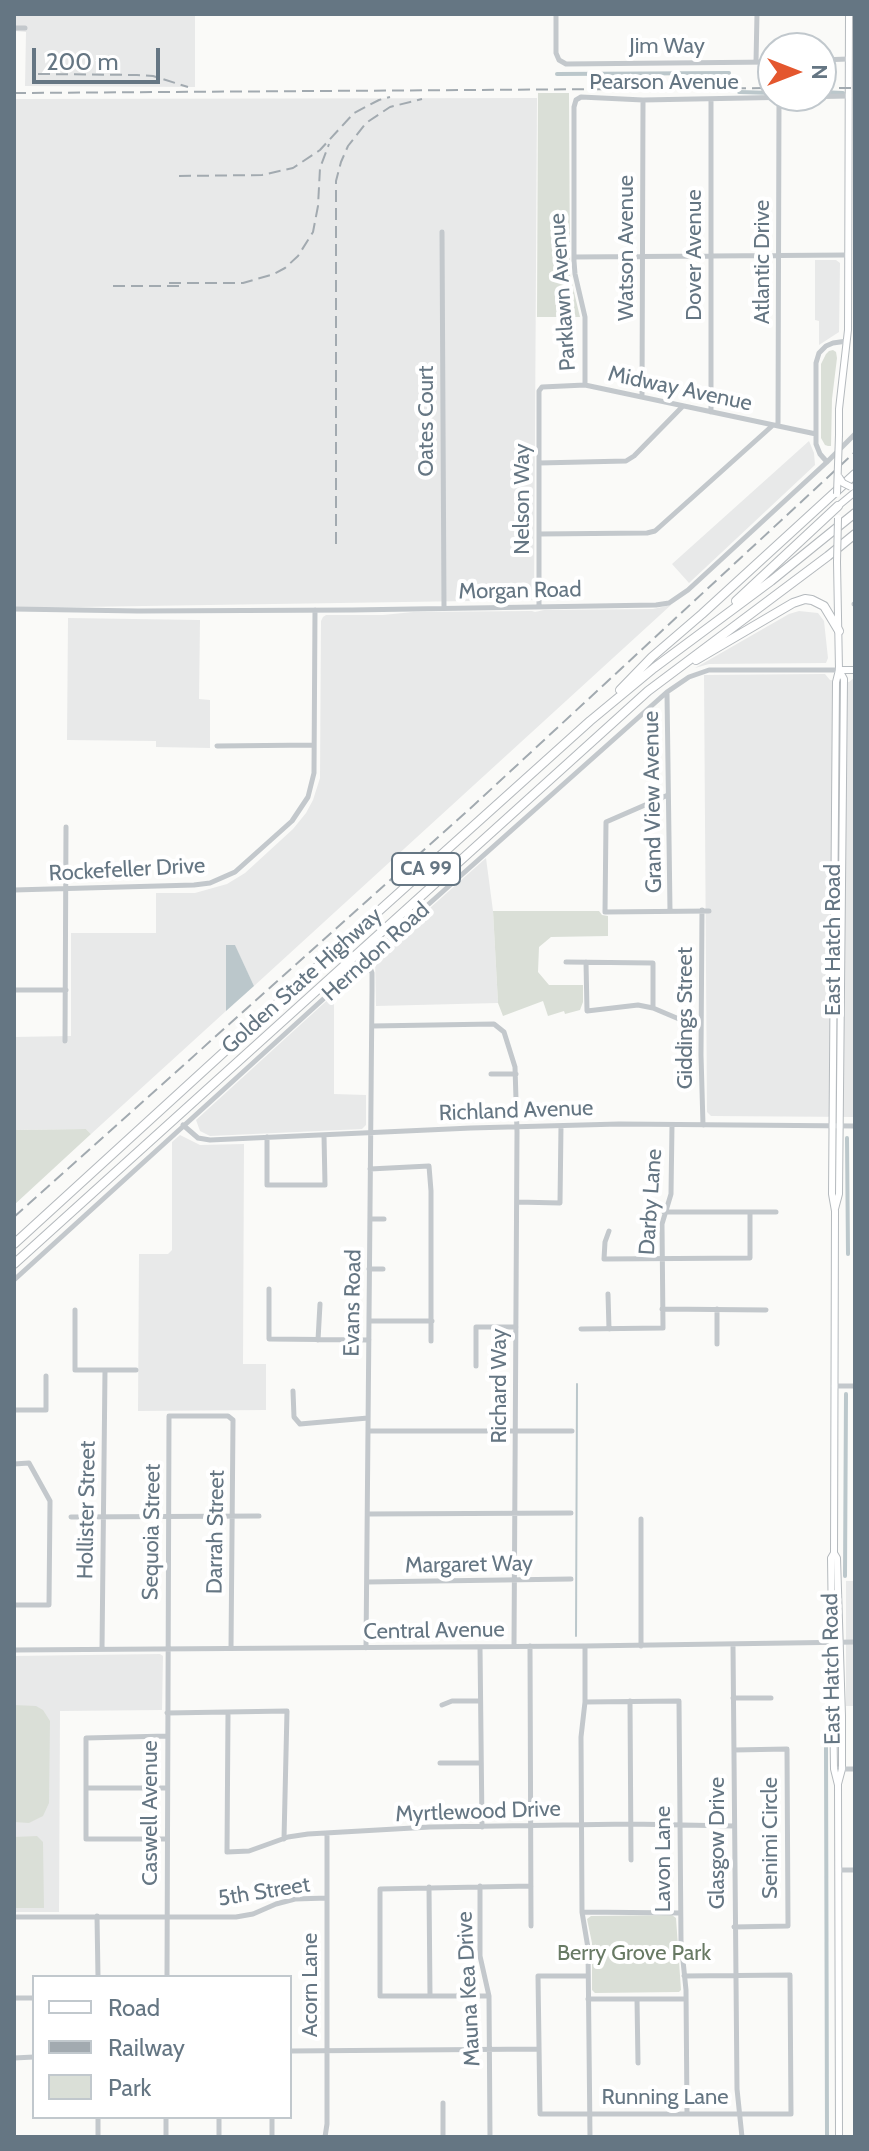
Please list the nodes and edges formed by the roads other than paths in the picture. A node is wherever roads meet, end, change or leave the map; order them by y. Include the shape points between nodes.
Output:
1 (556, 14) edge
2 (757, 14) edge
3 (849, 14) edge
4 (14, 28) edge
5 (25, 28) dead end
6 (837, 59) edge
7 (848, 59) junction
8 (756, 62) joint
9 (837, 96) edge
10 (849, 96) junction
11 (757, 98) edge
12 (711, 99) junction
13 (576, 100) joint
14 (643, 100) junction
15 (779, 112) edge
16 (442, 232) dead end
17 (847, 255) junction
18 (643, 256) junction
19 (711, 256) junction
20 (779, 256) junction
21 (574, 257) junction
22 (847, 341) junction
23 (585, 385) junction
24 (539, 391) joint
25 (642, 397) junction
26 (683, 406) junction
27 (711, 412) junction
28 (776, 426) junction
29 (816, 434) junction
30 (855, 434) edge
31 (827, 462) junction
32 (539, 463) junction
33 (855, 474) edge
34 (838, 475) junction
35 (854, 489) edge
36 (838, 506) junction
37 (855, 513) edge
38 (539, 534) junction
39 (855, 537) edge
40 (539, 607) junction
41 (444, 608) junction
42 (14, 609) edge
43 (315, 610) junction
44 (839, 631) junction
45 (697, 636) junction
46 (839, 670) junction
47 (855, 670) edge
48 (671, 674) junction
49 (667, 692) junction
50 (590, 721) junction
51 (314, 745) junction
52 (217, 746) dead end
53 (668, 795) junction
54 (66, 827) dead end
55 (14, 890) edge
56 (66, 890) junction
57 (670, 911) junction
58 (367, 960) junction
59 (566, 962) dead end
60 (586, 962) junction
61 (14, 990) edge
62 (66, 990) junction
63 (653, 1008) junction
64 (701, 1019) junction
65 (372, 1026) junction
66 (65, 1041) dead end
67 (491, 1074) dead end
68 (516, 1074) junction
69 (183, 1125) junction
70 (672, 1125) junction
71 (703, 1125) junction
72 (561, 1126) junction
73 (836, 1126) junction
74 (855, 1126) edge
75 (517, 1127) junction
76 (371, 1133) junction
77 (324, 1135) junction
78 (267, 1137) junction
79 (370, 1169) junction
80 (517, 1202) junction
81 (664, 1212) junction
82 (750, 1212) junction
83 (776, 1212) dead end
84 (370, 1219) junction
85 (384, 1219) dead end
86 (609, 1231) dead end
87 (14, 1244) edge
88 (662, 1259) junction
89 (14, 1264) edge
90 (369, 1269) junction
91 (383, 1269) dead end
92 (14, 1280) edge
93 (269, 1289) dead end
94 (608, 1294) dead end
95 (320, 1304) dead end
96 (662, 1309) junction
97 (717, 1309) junction
98 (75, 1310) dead end
99 (766, 1310) dead end
100 (369, 1321) junction
101 (432, 1321) junction
102 (516, 1327) junction
103 (581, 1329) dead end
104 (609, 1329) junction
105 (318, 1340) junction
106 (369, 1340) junction
107 (431, 1341) dead end
108 (717, 1344) dead end
109 (476, 1366) dead end
110 (105, 1370) junction
111 (136, 1370) dead end
112 (46, 1376) dead end
113 (834, 1386) junction
114 (855, 1386) edge
115 (293, 1391) dead end
116 (14, 1410) edge
117 (231, 1417) joint
118 (368, 1418) junction
119 (368, 1431) junction
120 (572, 1431) dead end
121 (515, 1432) junction
122 (14, 1464) edge
123 (515, 1513) junction
124 (571, 1513) dead end
125 (368, 1514) junction
126 (168, 1516) junction
127 (232, 1516) junction
128 (259, 1516) dead end
129 (71, 1517) dead end
130 (103, 1517) junction
131 (641, 1519) dead end
132 (571, 1579) dead end
133 (515, 1580) junction
134 (367, 1582) junction
135 (14, 1605) edge
136 (836, 1642) junction
137 (855, 1642) edge
138 (733, 1645) junction
139 (514, 1646) junction
140 (530, 1646) junction
141 (585, 1646) junction
142 (641, 1646) junction
143 (480, 1647) junction
144 (231, 1648) junction
145 (366, 1648) junction
146 (102, 1649) junction
147 (167, 1649) junction
148 (14, 1650) edge
149 (733, 1698) junction
150 (771, 1698) dead end
151 (480, 1701) junction
152 (630, 1701) junction
153 (585, 1702) junction
154 (442, 1705) dead end
155 (167, 1713) junction
156 (228, 1713) junction
157 (167, 1736) junction
158 (734, 1750) junction
159 (440, 1763) dead end
160 (481, 1763) junction
161 (838, 1769) junction
162 (855, 1769) edge
163 (86, 1788) junction
164 (167, 1788) junction
165 (631, 1824) junction
166 (680, 1824) junction
167 (582, 1825) junction
168 (531, 1826) junction
169 (734, 1826) junction
170 (482, 1827) junction
171 (327, 1833) junction
172 (167, 1839) junction
173 (284, 1839) junction
174 (631, 1860) dead end
175 (838, 1870) junction
176 (855, 1870) edge
177 (480, 1886) junction
178 (531, 1886) junction
179 (429, 1887) junction
180 (327, 1898) junction
181 (582, 1912) junction
182 (680, 1913) junction
183 (97, 1916) junction
184 (167, 1916) junction
185 (14, 1917) edge
186 (531, 1926) dead end
187 (734, 1927) junction
188 (98, 1975) edge
189 (167, 1975) edge
190 (736, 1975) junction
191 (588, 1976) junction
192 (684, 1976) junction
193 (430, 1996) junction
194 (489, 1996) junction
195 (588, 1999) junction
196 (637, 1999) junction
197 (686, 1999) junction
198 (490, 2049) junction
199 (539, 2049) junction
200 (292, 2051) edge
201 (327, 2051) junction
202 (638, 2063) dead end
203 (443, 2103) dead end
204 (589, 2114) junction
205 (687, 2114) junction
206 (739, 2114) junction
207 (325, 2137) edge
208 (443, 2137) edge
209 (490, 2137) edge
210 (590, 2137) edge
211 (742, 2137) edge
212 (839, 2137) edge

1 - 8 street, Jim Way via 556,53 561,62
2 - 8 street
3 - 7 main road, East Hatch Road
4 - 5 street
6 - 7 street
7 - 10 main road, East Hatch Road
9 - 10 street, Pearson Avenue
10 - 17 main road, East Hatch Road
11 - 12 street, Pearson Avenue
12 - 14 street, Pearson Avenue
12 - 19 street, Dover Avenue
13 - 14 street, Pearson Avenue
13 - 21 street, Parklawn Avenue
14 - 18 street, Watson Avenue
15 - 20 street, Atlantic Drive
16 - 41 street, Oates Court
17 - 20 street
17 - 22 main road, East Hatch Road
18 - 19 street
18 - 21 street
18 - 25 street, Watson Avenue
19 - 20 street
19 - 27 street, Dover Avenue
20 - 28 street, Atlantic Drive
21 - 23 street, Parklawn Avenue via 585,317
22 - 29 street via 830,344 817,358
22 - 34 main road, East Hatch Road, bridge
23 - 24 street, Midway Avenue
23 - 25 street, Midway Avenue
24 - 32 street, Nelson Way
25 - 26 street, Midway Avenue
26 - 27 street, Midway Avenue
26 - 32 street via 626,461
27 - 28 street, Midway Avenue
28 - 29 street, Midway Avenue
28 - 38 street via 655,531
29 - 31 street
30 - 31 street, Morgan Road
31 - 40 street, Morgan Road via 676,600
32 - 38 street, Nelson Way
33 - 50 highway via 652,657
34 - 35 main road, bridge
34 - 36 main road, East Hatch Road, bridge
35 - 36 main road
36 - 44 main road, East Hatch Road, bridge
36 - 45 highway
37 - 45 highway, Golden State Highway / CA 99
38 - 40 street, Nelson Way
39 - 48 highway, Golden State Highway / CA 99
40 - 41 street, Morgan Road
41 - 43 street, Morgan Road
42 - 43 street, Morgan Road
43 - 51 street, Rockefeller Drive
44 - 46 main road, East Hatch Road
44 - 48 highway via 824,606 799,601
45 - 50 highway, Golden State Highway / CA 99
46 - 47 main road, Herndon Road
46 - 49 street, Herndon Road via 709,670
46 - 73 main road, East Hatch Road via 844,679
48 - 89 highway, Golden State Highway / CA 99
49 - 53 street, Grand View Avenue
49 - 58 street, Herndon Road
50 - 87 highway, Golden State Highway / CA 99
51 - 52 street
51 - 56 street, Rockefeller Drive via 313,782 300,811 226,877 194,885
53 - 57 street, Grand View Avenue
53 - 57 street via 606,822 605,912
54 - 56 street
55 - 56 street, Rockefeller Drive
56 - 62 street
57 - 64 street, Giddings Street via 705,911
58 - 65 street, Evans Road via 372,973
58 - 69 street, Herndon Road
59 - 60 street
60 - 63 street via 653,963
60 - 63 street via 587,1011
61 - 62 street
62 - 66 street
63 - 64 street via 679,1019
64 - 71 street, Giddings Street
65 - 68 street, Richard Way via 494,1024 506,1036
65 - 76 street, Evans Road
67 - 68 street
68 - 75 street, Richard Way
69 - 78 street, Richland Avenue via 201,1139
69 - 92 street, Herndon Road
70 - 71 street, Richland Avenue
70 - 72 street, Richland Avenue
70 - 81 street, Darby Lane via 671,1194
71 - 73 street, Richland Avenue
72 - 75 street, Richland Avenue
72 - 80 street via 560,1203
73 - 74 street, Richland Avenue
73 - 113 main road, East Hatch Road
75 - 76 street, Richland Avenue
75 - 80 street, Richard Way
76 - 77 street, Richland Avenue
76 - 79 street, Evans Road
77 - 78 street, Richland Avenue
77 - 78 street via 325,1185 267,1185
79 - 84 street, Evans Road
79 - 101 street via 429,1166
80 - 102 street, Richard Way
81 - 82 street
81 - 88 street, Darby Lane
82 - 83 street
82 - 88 street via 750,1258
84 - 85 street
84 - 90 street, Evans Road
86 - 88 street via 604,1259
88 - 96 street, Darby Lane
90 - 91 street
90 - 100 street, Evans Road
93 - 105 street via 269,1339
94 - 104 street
95 - 105 street
96 - 97 street
96 - 104 street, Darby Lane via 663,1328
97 - 99 street
97 - 108 street
98 - 110 street via 75,1370
100 - 101 street
100 - 106 street, Evans Road
101 - 107 street
102 - 109 street via 476,1327
102 - 121 street, Richard Way
103 - 104 street
105 - 106 street
106 - 118 street, Evans Road
110 - 111 street
110 - 130 street, Hollister Street
112 - 116 street via 46,1410
113 - 114 street
113 - 136 main road, East Hatch Road
115 - 118 street via 294,1417 302,1425
117 - 126 street, Sequoia Street via 169,1416
117 - 127 street, Darrah Street
118 - 119 street, Evans Road
119 - 121 street
119 - 125 street, Evans Road
120 - 121 street
121 - 123 street, Richard Way
122 - 135 street via 29,1463 50,1501 49,1605
123 - 124 street
123 - 125 street
123 - 133 street, Richard Way
125 - 134 street, Evans Road
126 - 127 street
126 - 130 street
126 - 147 street, Sequoia Street
127 - 128 street
127 - 144 street, Darrah Street
129 - 130 street
130 - 146 street, Hollister Street
131 - 142 street
132 - 133 street, Margaret Way
133 - 134 street, Margaret Way
133 - 139 street, Richard Way
134 - 145 street, Evans Road
136 - 137 street, Central Avenue
136 - 138 street, Central Avenue
136 - 161 main road, East Hatch Road
138 - 142 street, Central Avenue
138 - 149 street, Glasgow Drive
139 - 140 street, Central Avenue
139 - 143 street, Central Avenue
140 - 141 street, Central Avenue
140 - 168 street
141 - 142 street, Central Avenue
141 - 153 street
143 - 145 street, Central Avenue
143 - 151 street
144 - 145 street, Central Avenue
144 - 147 street, Central Avenue
146 - 147 street, Central Avenue
146 - 148 street, Central Avenue
147 - 155 street, Caswell Avenue
149 - 150 street
149 - 158 street, Glasgow Drive
151 - 154 street
151 - 160 street
152 - 153 street
152 - 165 street
152 - 166 street, Lavon Lane via 679,1701
153 - 167 street
155 - 156 street
155 - 157 street, Caswell Avenue
156 - 173 street via 287,1711
156 - 173 street, Myrtlewood Drive via 227,1852 260,1849
157 - 163 street via 86,1738
157 - 164 street, Caswell Avenue
158 - 169 street, Glasgow Drive
158 - 187 street, Senimi Circle via 787,1749 788,1926
159 - 160 street
160 - 170 street
161 - 162 street
161 - 175 main road, East Hatch Road
163 - 164 street
163 - 172 street via 86,1839
164 - 172 street, Caswell Avenue
165 - 166 street, Myrtlewood Drive
165 - 167 street, Myrtlewood Drive
165 - 174 street
166 - 169 street, Myrtlewood Drive
166 - 182 street, Lavon Lane
167 - 168 street, Myrtlewood Drive
167 - 181 street
168 - 170 street, Myrtlewood Drive
168 - 178 street
169 - 187 street, Glasgow Drive
170 - 171 street, Myrtlewood Drive
171 - 173 street, Myrtlewood Drive
171 - 180 street, Acorn Lane
172 - 184 street, Caswell Avenue
175 - 176 street
175 - 212 main road, East Hatch Road
177 - 178 street
177 - 179 street
177 - 194 street, Mauna Kea Drive via 480,1956
178 - 186 street
179 - 193 street
179 - 193 street via 380,1889 380,1996
180 - 184 street, 5th Street via 295,1899 236,1917
180 - 201 street, Acorn Lane
181 - 182 street
181 - 191 street
182 - 192 street, Lavon Lane
183 - 184 street, 5th Street
183 - 185 street, 5th Street
183 - 188 street
184 - 189 street, Caswell Avenue
187 - 190 street, Glasgow Drive
190 - 192 street
190 - 206 street, Glasgow Drive
190 - 206 street, Running Lane via 790,1975 791,2114
191 - 195 street
191 - 199 street via 538,1976
192 - 197 street, Lavon Lane
193 - 194 street
194 - 198 street, Mauna Kea Drive
195 - 196 street
195 - 204 street
196 - 197 street
196 - 202 street
197 - 205 street, Lavon Lane
198 - 199 street
198 - 201 street
198 - 209 street, Mauna Kea Drive
199 - 204 street, Running Lane via 540,2114
200 - 201 street
201 - 207 street, Acorn Lane
203 - 208 street
204 - 205 street, Running Lane
204 - 210 street
205 - 206 street, Running Lane
206 - 211 street, Glasgow Drive

